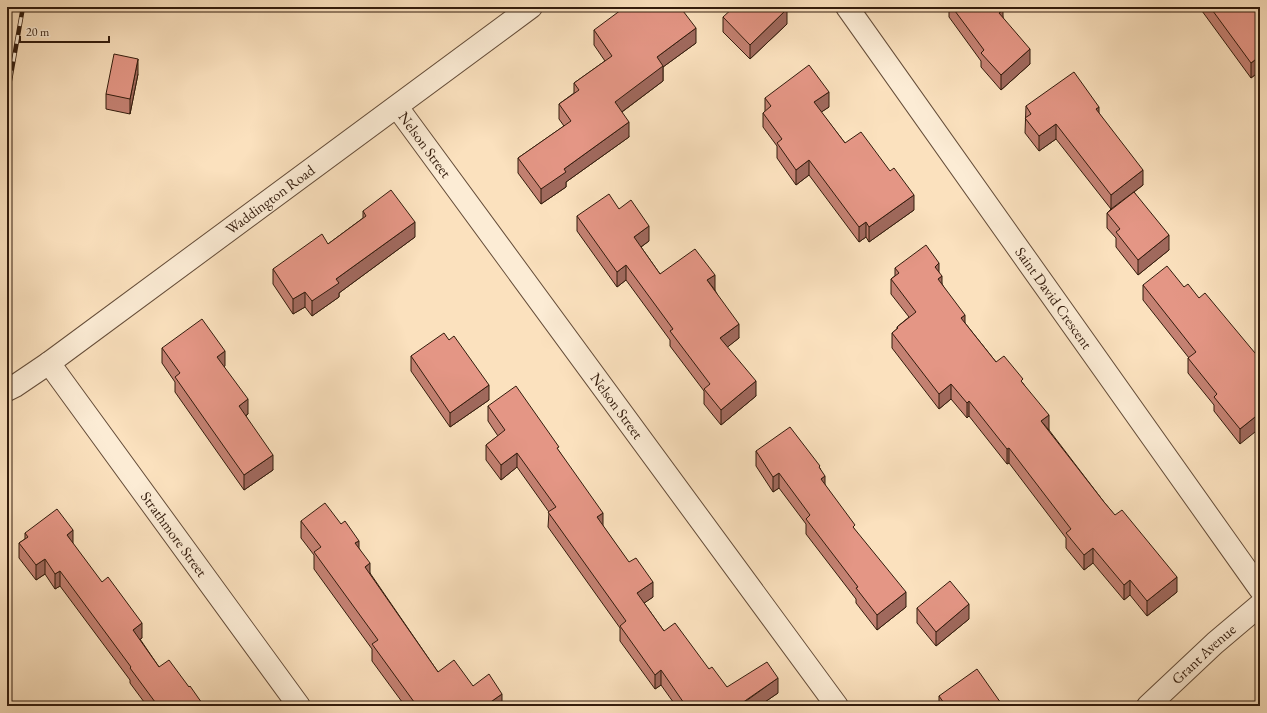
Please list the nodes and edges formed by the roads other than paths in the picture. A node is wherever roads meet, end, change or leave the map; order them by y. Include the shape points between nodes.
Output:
1 (531, 7) edge
2 (847, 7) edge
3 (397, 107) junction
4 (49, 364) junction
5 (7, 390) edge
6 (1260, 589) edge
7 (1260, 604) edge
8 (299, 706) edge
9 (837, 706) edge
10 (1148, 706) edge

1 - 3 street, Waddington Road
2 - 6 street, Saint David Crescent
3 - 4 street, Waddington Road
3 - 9 street, Nelson Street
4 - 5 street, Waddington Road
4 - 8 street, Strathmore Street
7 - 10 street, Grant Avenue

